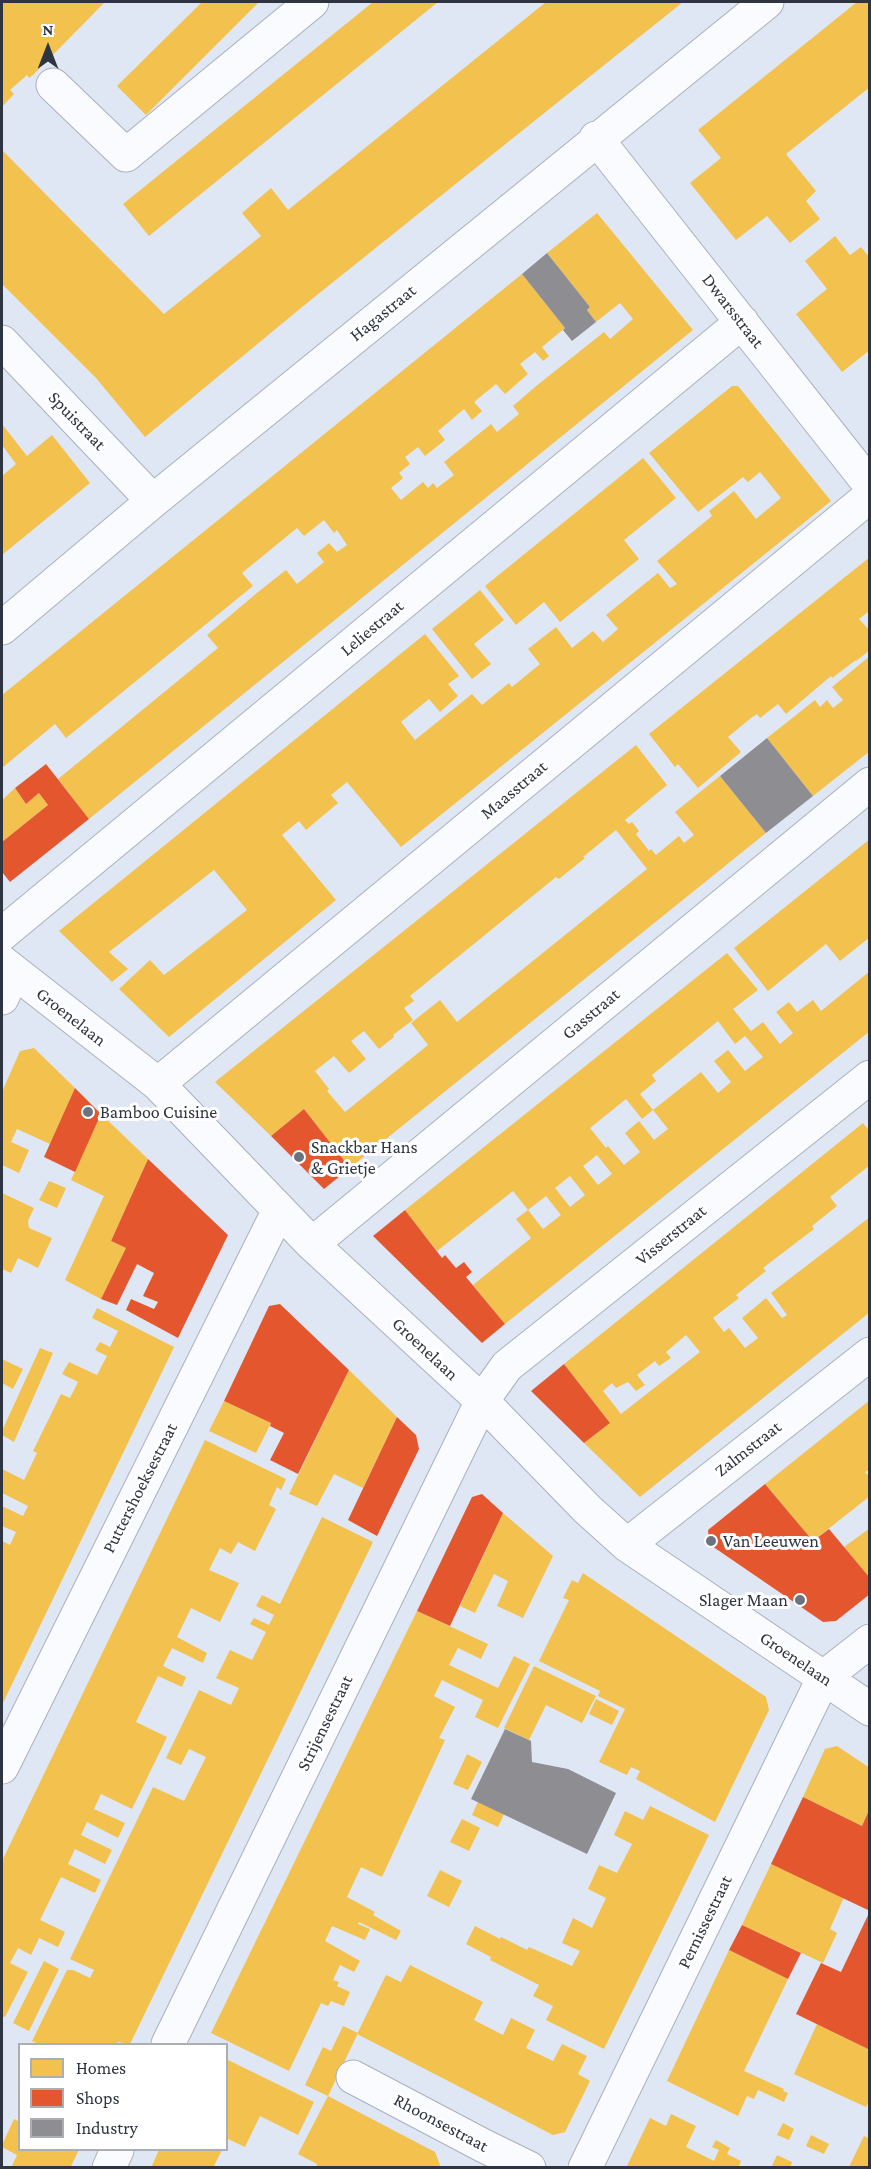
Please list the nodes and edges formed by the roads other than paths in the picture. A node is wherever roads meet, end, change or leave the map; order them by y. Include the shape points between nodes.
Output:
1 (312, 2) edge
2 (766, 2) edge
3 (53, 85) dead end
4 (597, 138) junction
5 (742, 322) junction
6 (2, 342) edge
7 (870, 485) edge
8 (870, 496) edge
9 (153, 501) junction
10 (2, 628) edge
11 (870, 784) edge
12 (2, 934) edge
13 (5, 977) edge
14 (870, 1077) edge
15 (158, 1084) junction
16 (279, 1210) junction
17 (312, 1244) junction
18 (870, 1354) edge
19 (482, 1401) junction
20 (627, 1545) junction
21 (870, 1641) edge
22 (824, 1677) junction
23 (870, 1709) edge
24 (2, 1767) edge
25 (168, 2043) edge
26 (352, 2077) dead end
27 (117, 2151) edge
28 (478, 2157) edge
29 (109, 2168) edge
30 (529, 2168) edge
31 (585, 2168) edge

1 - 3 street via 126,155
2 - 4 street, Hagastraat
4 - 5 street, Dwarsstraat
4 - 9 street, Hagastraat
5 - 7 street, Dwarsstraat
5 - 12 street, Leliestraat
6 - 9 street, Spuistraat
8 - 15 street, Maasstraat
9 - 10 street, Hagastraat
11 - 17 street, Gasstraat
13 - 15 street, Groenelaan
14 - 19 street, Visserstraat via 507,1366
15 - 16 street, Groenelaan
16 - 17 street, Groenelaan
16 - 24 street, Puttershoeksestraat
17 - 19 street, Groenelaan
18 - 20 street, Zalmstraat
19 - 20 street, Groenelaan
19 - 25 street, Strijensestraat
20 - 22 street, Groenelaan
21 - 22 street
22 - 23 street, Groenelaan
22 - 31 street, Pernissestraat
26 - 28 street, Rhoonsestraat
27 - 29 street
28 - 30 street, Rhoonsestraat

